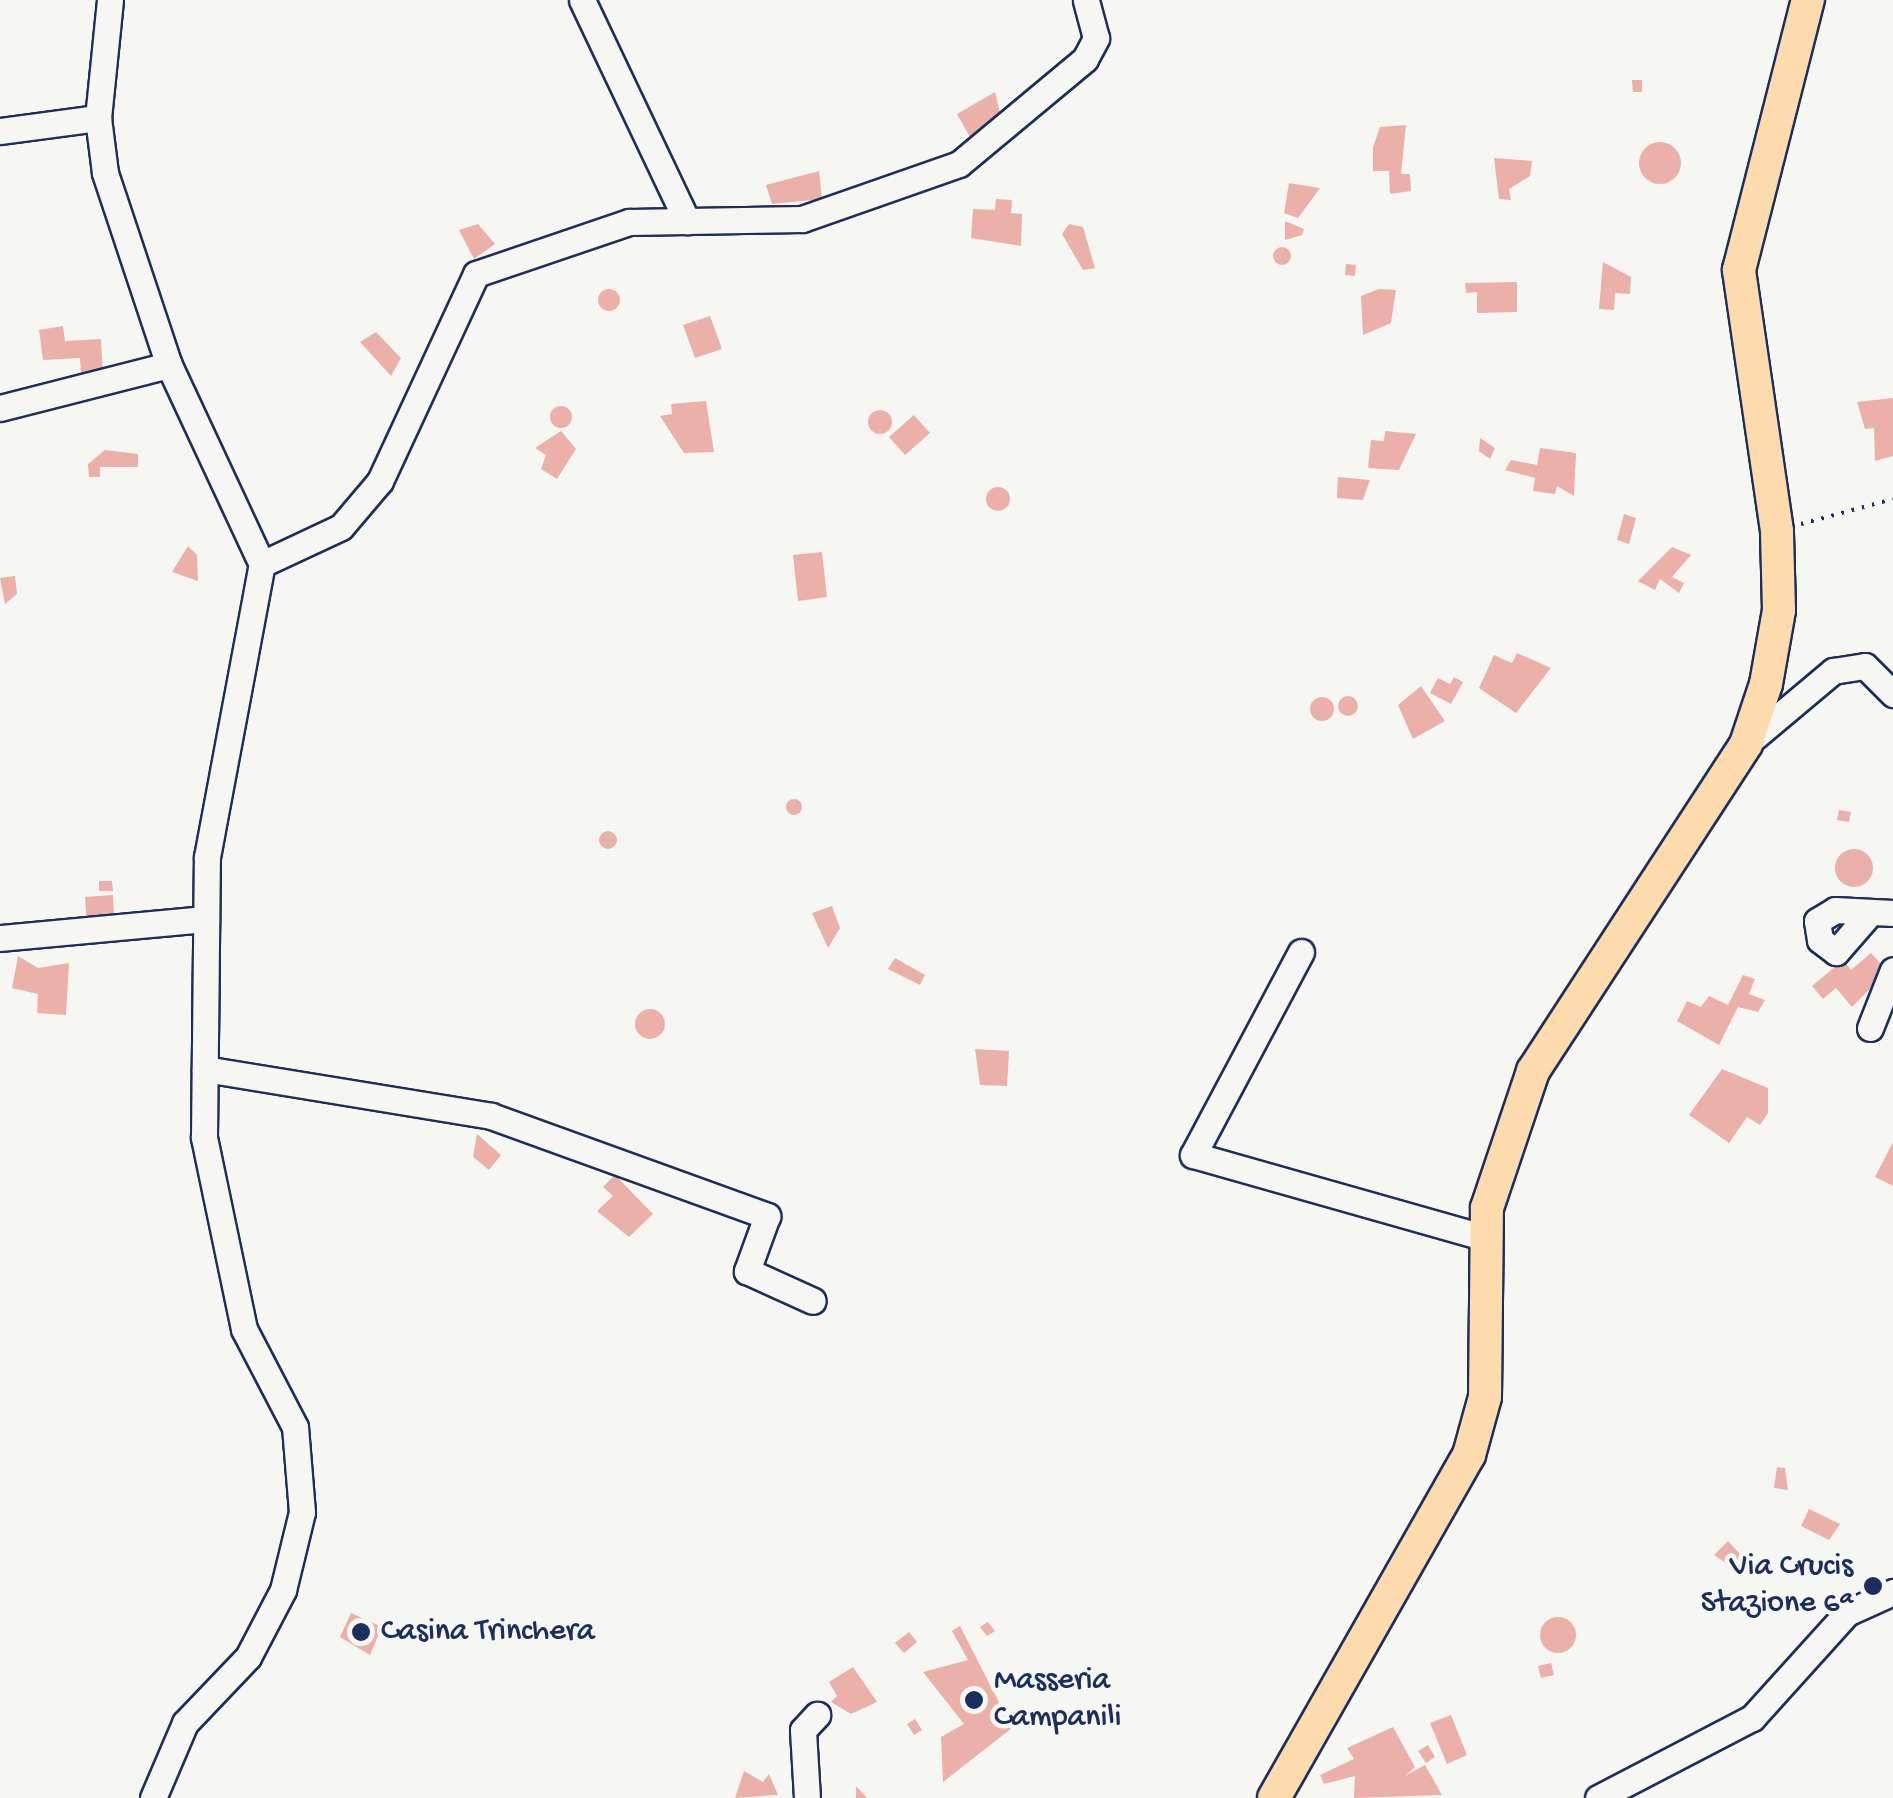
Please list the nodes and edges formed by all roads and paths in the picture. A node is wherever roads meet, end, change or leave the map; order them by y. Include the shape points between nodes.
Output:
1 (110, 0) edge
2 (582, 0) edge
3 (1086, 0) edge
4 (1808, 0) edge
5 (98, 118) junction
6 (0, 131) edge
7 (687, 221) junction
8 (169, 365) junction
9 (0, 408) edge
10 (1893, 499) edge
11 (1777, 531) junction
12 (262, 564) junction
13 (1893, 694) edge
14 (1746, 744) junction
15 (206, 919) junction
16 (0, 938) edge
17 (1301, 952) dead end
18 (1893, 970) edge
19 (1870, 1028) dead end
20 (205, 1069) junction
21 (1486, 1238) junction
22 (813, 1300) dead end
23 (1893, 1592) edge
24 (816, 1715) dead end
25 (154, 1798) edge
26 (807, 1798) edge
27 (1274, 1798) edge
28 (1598, 1798) edge

1 - 5 street
2 - 7 street
3 - 7 street via 1096,38 1085,59 958,164 802,219
4 - 11 main road via 1739,270
5 - 6 street
5 - 8 street via 105,173
7 - 12 street via 628,222 476,274 380,481 342,527
8 - 9 street
8 - 12 street
10 - 11 path
11 - 14 main road via 1779,610
12 - 15 street via 208,857
13 - 14 street via 1865,666 1833,671
14 - 21 main road via 1532,1071 1503,1140
15 - 16 street
15 - 20 street
17 - 21 street via 1193,1155
18 - 19 street
20 - 22 street via 491,1116 768,1216 747,1271
20 - 25 street via 204,1137 244,1329 295,1427 302,1512 283,1590 248,1657 184,1723
21 - 27 main road via 1484,1397 1469,1455
23 - 28 street via 1847,1613 1752,1718
24 - 26 street via 803,1730

